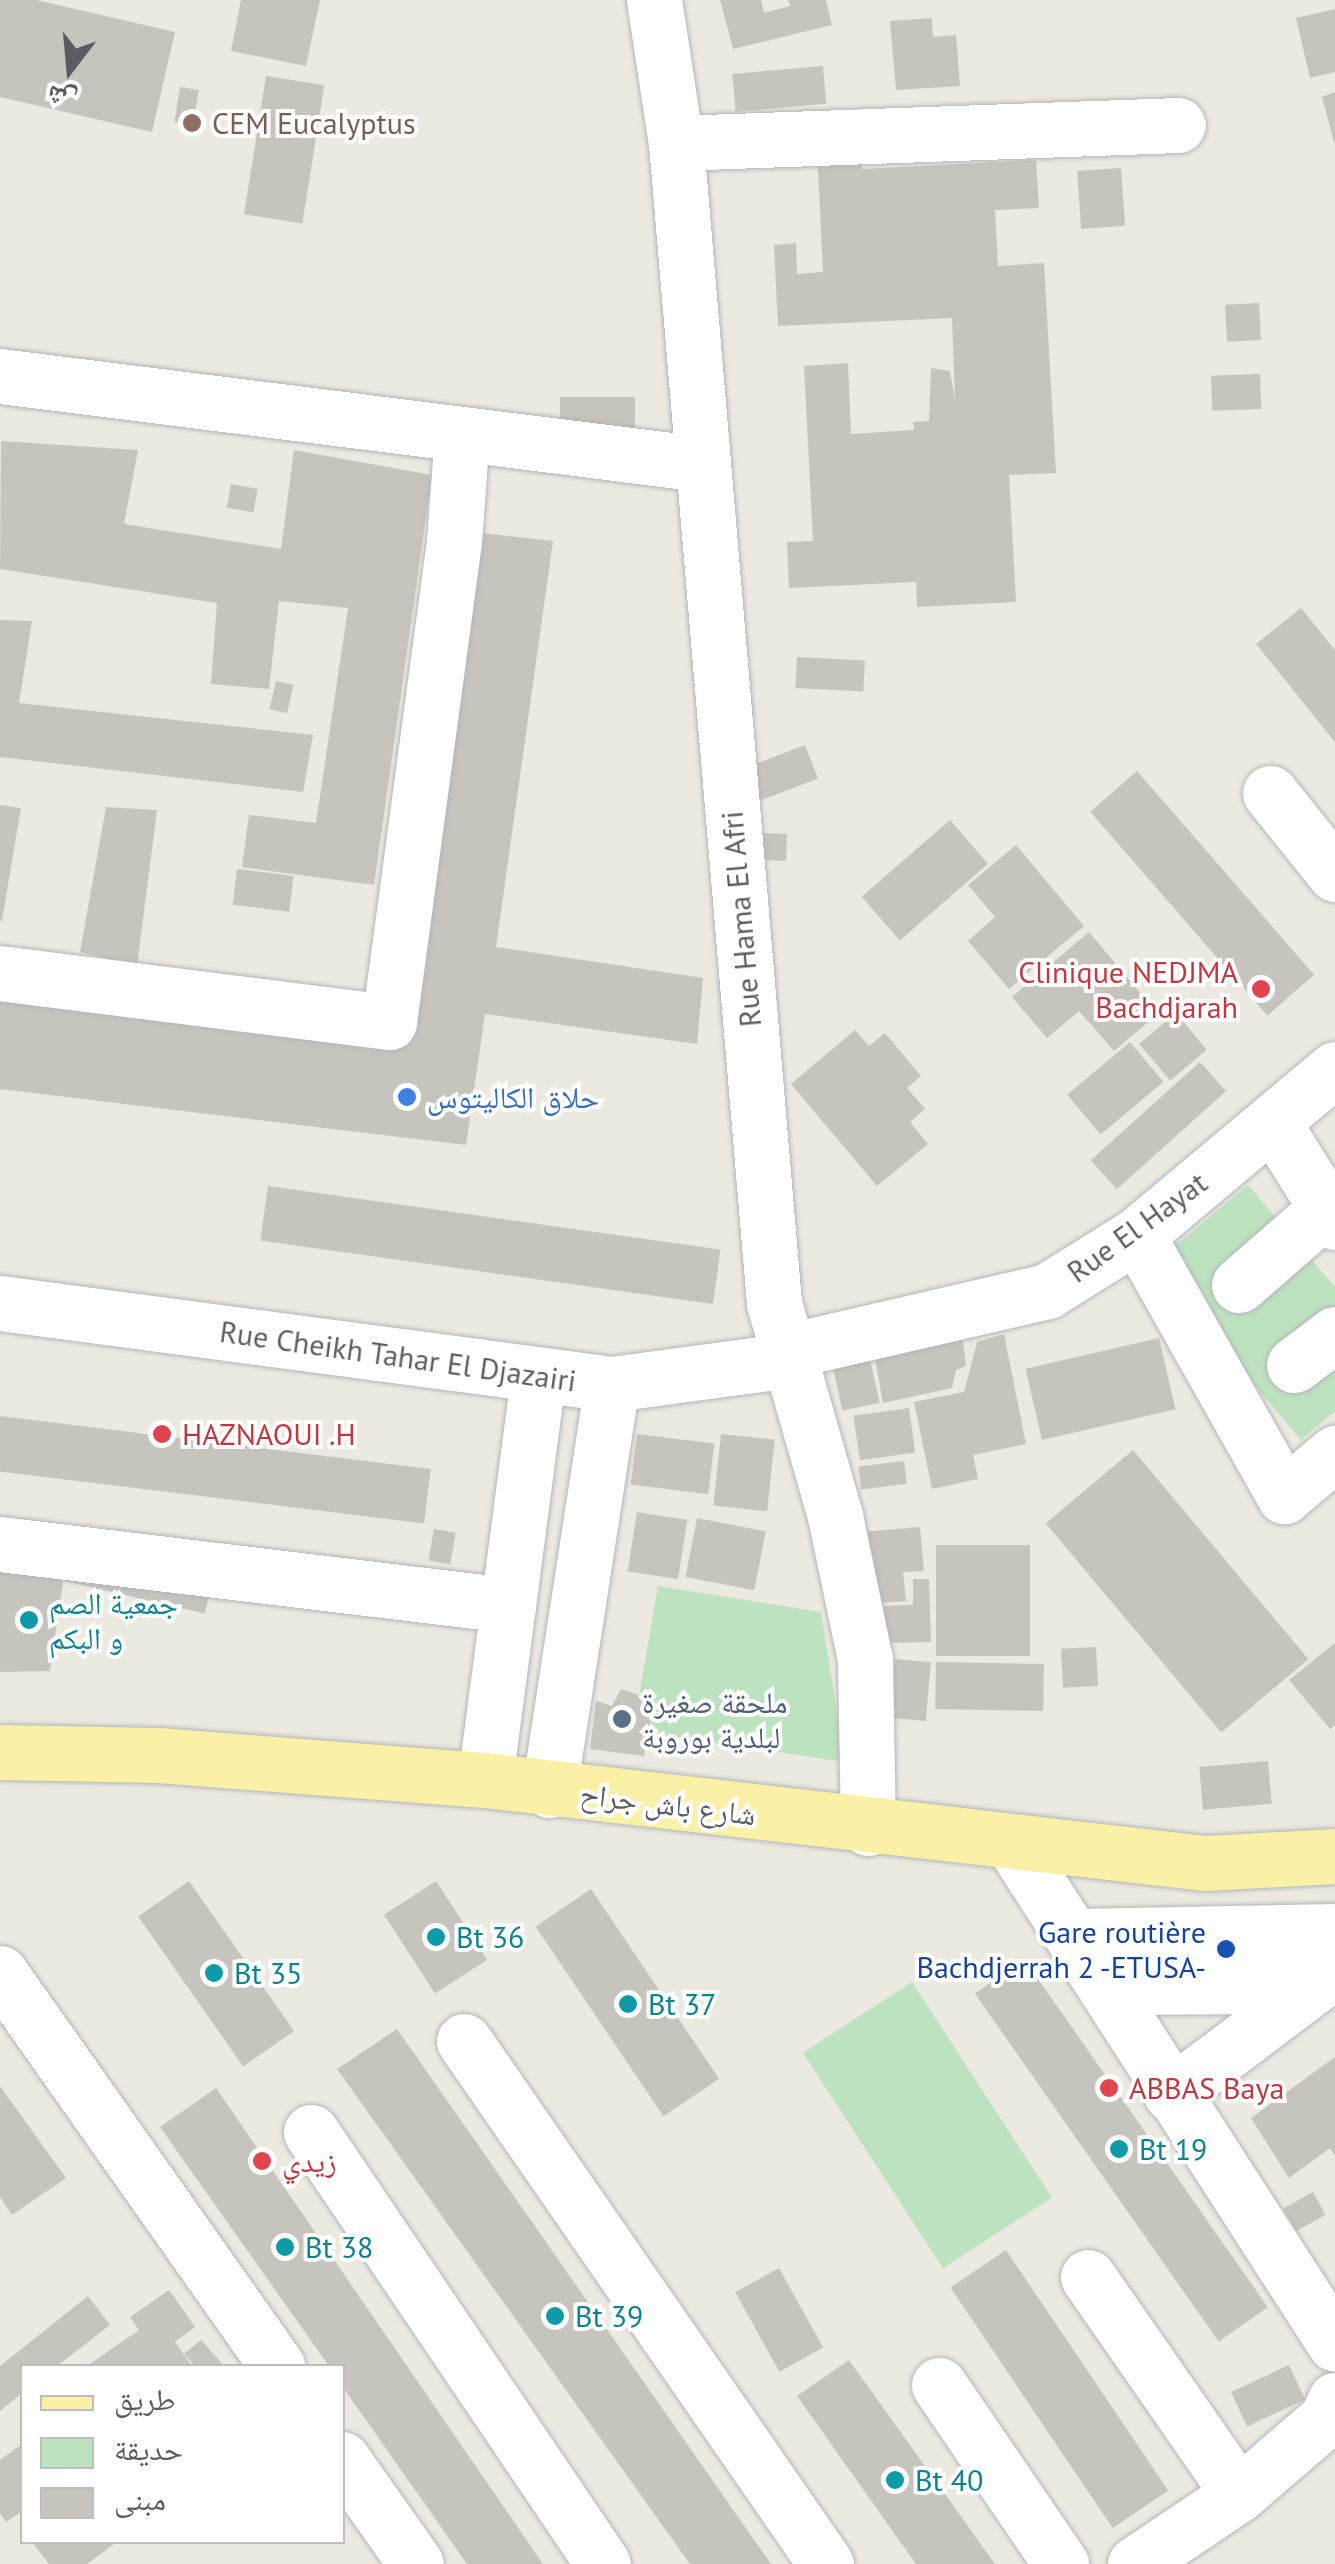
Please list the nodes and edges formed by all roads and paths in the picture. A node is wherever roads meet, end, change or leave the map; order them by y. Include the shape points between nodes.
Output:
1 (654, 0) edge
2 (1178, 125) dead end
3 (676, 143) junction
4 (0, 376) edge
5 (462, 434) junction
6 (703, 464) junction
7 (1270, 793) dead end
8 (1335, 874) edge
9 (0, 972) edge
10 (1335, 1069) edge
11 (1273, 1122) junction
12 (1330, 1216) edge
13 (1137, 1235) junction
14 (1239, 1286) dead end
15 (0, 1304) edge
16 (792, 1350) junction
17 (538, 1374) junction
18 (612, 1384) junction
19 (1335, 1453) edge
20 (0, 1544) edge
21 (508, 1605) junction
22 (0, 1752) edge
23 (485, 1780) junction
24 (549, 1790) junction
25 (868, 1828) junction
26 (1014, 1846) junction
27 (1335, 1856) edge
28 (1335, 1931) edge
29 (1074, 1936) junction
30 (0, 1974) edge
31 (1325, 1978) edge
32 (1105, 1986) junction
33 (464, 2040) dead end
34 (1172, 2094) junction
35 (311, 2132) dead end
36 (1088, 2277) dead end
37 (1335, 2344) edge
38 (276, 2364) edge
39 (939, 2386) dead end
40 (1335, 2400) edge
41 (345, 2463) edge
42 (1239, 2494) junction
43 (416, 2564) edge
44 (603, 2564) edge
45 (826, 2564) edge
46 (1061, 2564) edge
47 (1135, 2564) edge

1 - 3 street, Rue Hama El Afri
2 - 3 street
3 - 6 street, Rue Hama El Afri
4 - 5 street
5 - 6 street
5 - 9 street via 454,542 389,1022
6 - 16 street, Rue Hama El Afri via 774,1303
7 - 8 street
10 - 11 street, Rue El Hayat
11 - 12 street
11 - 13 street, Rue El Hayat
12 - 14 street
13 - 16 street, Rue El Hayat via 1047,1291
13 - 19 street via 1284,1496
15 - 17 street, Rue Cheikh Tahar El Djazairi
16 - 18 street, Rue Cheikh Tahar El Djazairi via 774,1362
16 - 25 street, Rue Hama El Afri via 865,1659
17 - 18 street, Rue Cheikh Tahar El Djazairi
17 - 21 street
18 - 24 street
20 - 21 street
21 - 23 street
22 - 23 main road, شارع باش جراح via 158,1756
23 - 24 main road, شارع باش جراح
24 - 25 main road, شارع باش جراح
25 - 26 main road, شارع باش جراح
26 - 27 main road, شارع باش جراح via 1205,1863
26 - 29 street
28 - 29 street
29 - 32 street
30 - 38 street
31 - 32 street
31 - 34 street
32 - 34 street
33 - 45 street
34 - 37 street
35 - 44 street
36 - 42 street
39 - 46 street
40 - 42 street via 1327,2418
41 - 43 street
42 - 47 street

